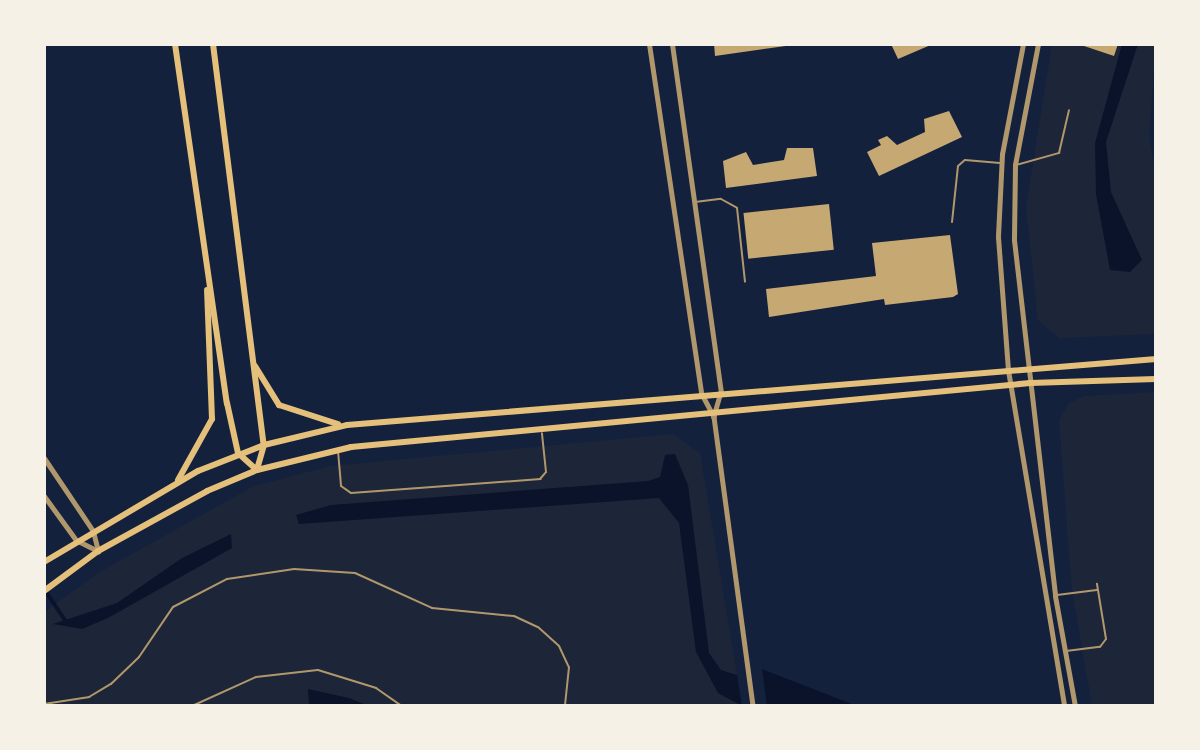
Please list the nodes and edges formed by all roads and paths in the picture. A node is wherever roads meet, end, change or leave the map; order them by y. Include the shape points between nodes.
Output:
1 (174, 44) edge
2 (213, 44) edge
3 (649, 44) edge
4 (672, 44) edge
5 (1023, 44) edge
6 (1038, 44) edge
7 (1069, 110) dead end
8 (1001, 163) junction
9 (1015, 166) junction
10 (694, 202) junction
11 (952, 222) dead end
12 (204, 243) junction
13 (746, 282) dead end
14 (1156, 359) edge
15 (253, 361) junction
16 (1028, 368) junction
17 (1009, 370) junction
18 (1156, 379) edge
19 (1030, 383) junction
20 (1011, 386) junction
21 (721, 392) junction
22 (701, 393) junction
23 (714, 417) junction
24 (399, 420) junction
25 (541, 431) junction
26 (264, 445) junction
27 (338, 450) junction
28 (238, 453) junction
29 (44, 458) edge
30 (257, 470) junction
31 (175, 484) junction
32 (44, 496) edge
33 (93, 531) junction
34 (76, 540) junction
35 (98, 551) junction
36 (44, 562) edge
37 (1097, 584) dead end
38 (44, 590) edge
39 (1098, 590) junction
40 (1055, 596) junction
41 (1065, 652) junction
42 (44, 704) edge
43 (192, 706) edge
44 (402, 706) edge
45 (565, 706) edge
46 (753, 706) edge
47 (1064, 706) edge
48 (1075, 706) edge

1 - 12 main road
2 - 15 main road
3 - 22 street
4 - 10 street
5 - 8 street
6 - 9 street
7 - 9 lane via 1059,153
8 - 11 lane via 965,160 958,166
8 - 17 street via 998,237
9 - 16 street via 1014,240
10 - 13 lane via 721,199 737,208
10 - 21 street
12 - 28 main road
12 - 31 main road via 215,397 201,449
14 - 16 main road
15 - 24 main road via 279,405 304,418 332,425
15 - 26 main road
16 - 17 main road
16 - 19 street
17 - 20 street
17 - 21 main road
18 - 19 main road
19 - 20 main road
19 - 40 street
20 - 23 main road
20 - 47 street
21 - 22 main road
21 - 23 street
22 - 23 street
22 - 24 main road
23 - 25 main road
23 - 46 street
24 - 26 main road
25 - 27 main road
25 - 27 lane via 546,471 540,479 351,493 341,486
26 - 28 main road
26 - 30 main road
27 - 30 main road
28 - 30 main road
28 - 31 main road
29 - 33 street
30 - 35 main road
31 - 33 main road
32 - 34 street
33 - 34 main road
33 - 35 street
34 - 35 street
34 - 36 main road
35 - 38 main road
37 - 39 lane
39 - 40 lane
39 - 41 lane via 1106,639 1100,648
40 - 41 street
41 - 48 street
42 - 45 lane via 89,697 111,684 139,657 173,607 227,579 294,569 355,573 432,608 514,616 538,627 559,646 569,667
43 - 44 lane via 256,677 318,670 376,688

